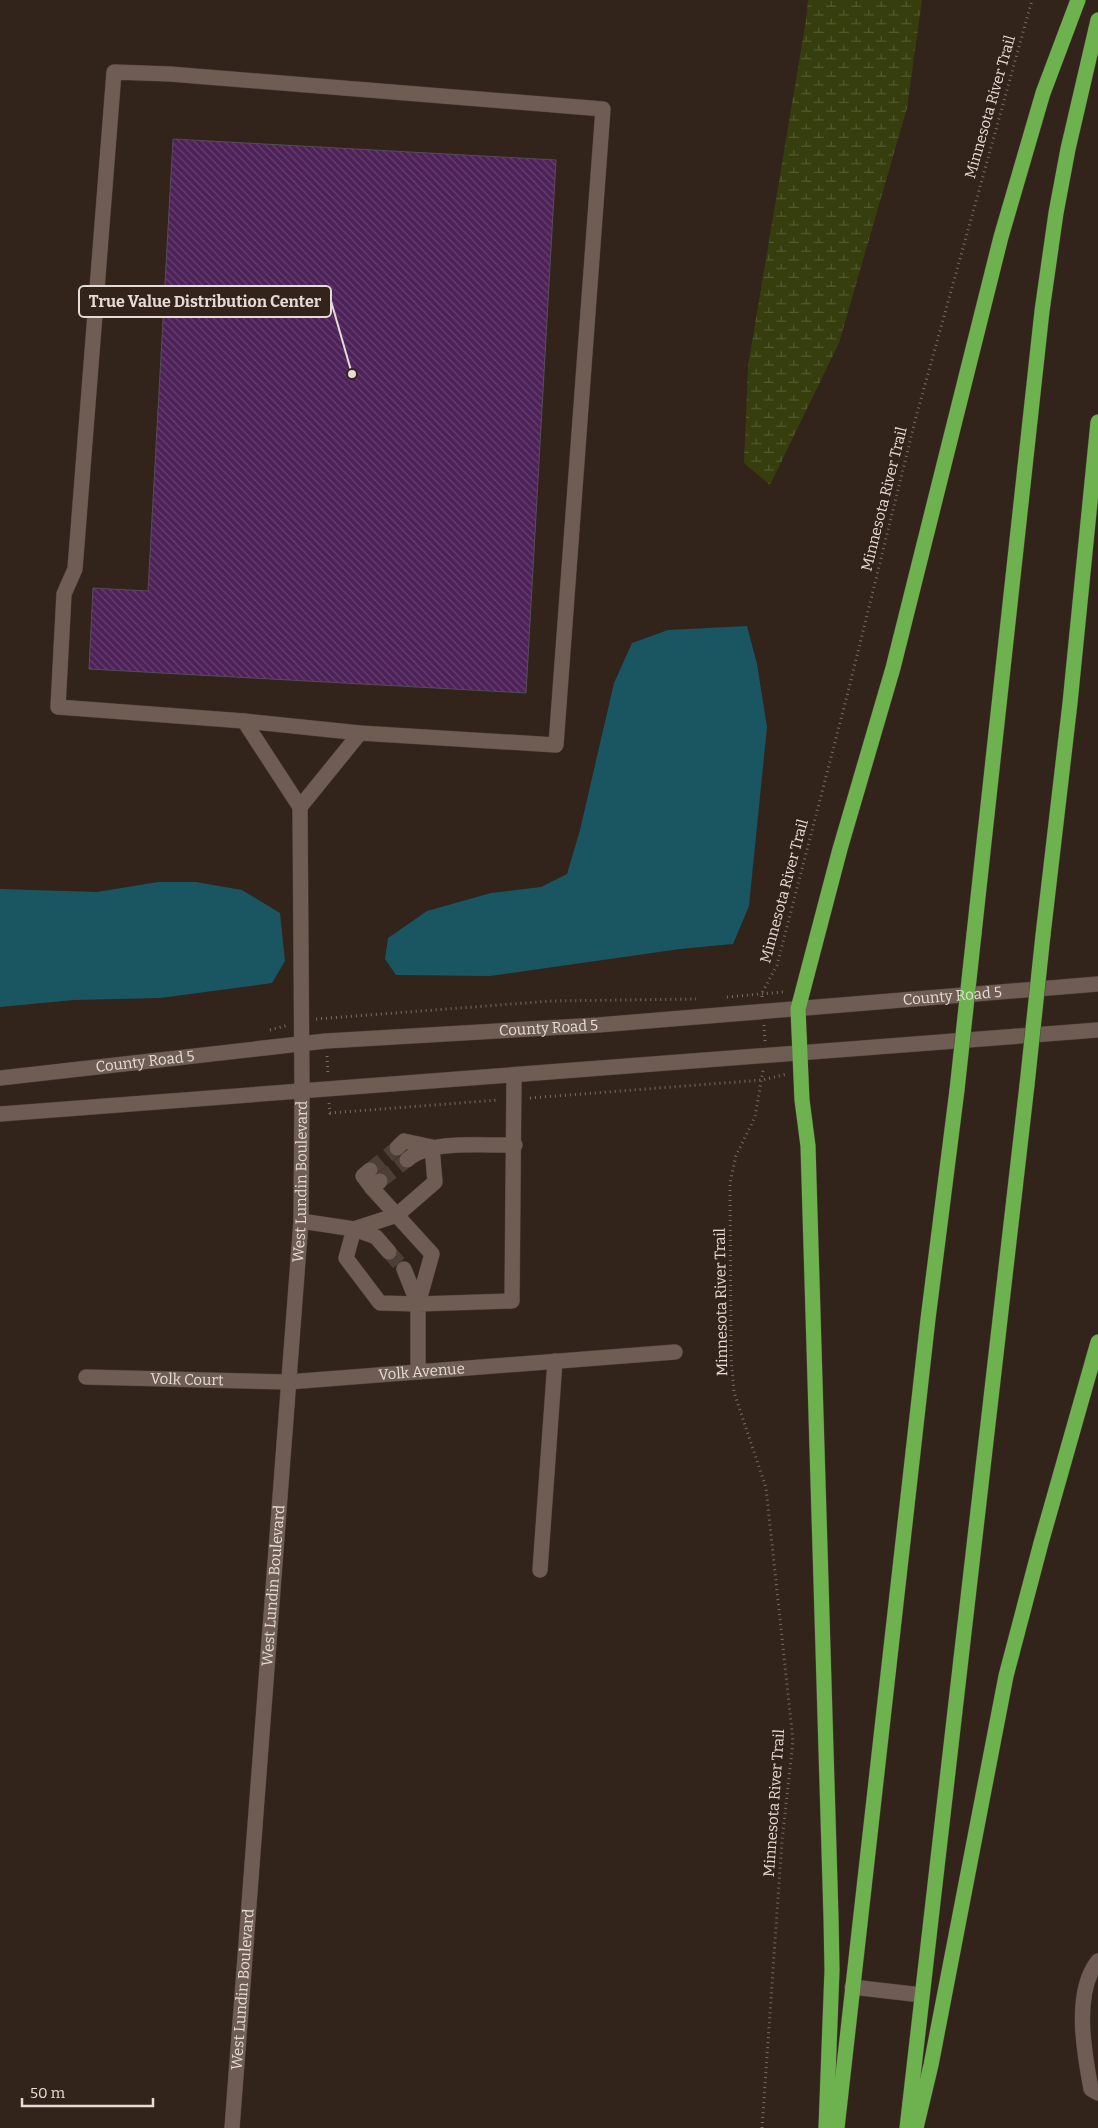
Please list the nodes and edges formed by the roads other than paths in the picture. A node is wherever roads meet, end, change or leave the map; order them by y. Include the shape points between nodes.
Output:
1 (1078, 0) edge
2 (1098, 20) edge
3 (1098, 422) edge
4 (244, 721) junction
5 (360, 733) junction
6 (300, 807) junction
7 (1098, 984) edge
8 (798, 1008) junction
9 (1098, 1030) edge
10 (301, 1043) junction
11 (800, 1053) junction
12 (514, 1076) junction
13 (0, 1078) edge
14 (302, 1091) junction
15 (0, 1114) edge
16 (515, 1145) junction
17 (432, 1147) junction
18 (402, 1154) tunnel mouth
19 (374, 1180) dead end
20 (397, 1215) junction
21 (301, 1221) junction
22 (354, 1229) junction
23 (389, 1252) tunnel mouth
24 (404, 1269) tunnel mouth
25 (418, 1304) junction
26 (1098, 1342) edge
27 (675, 1352) dead end
28 (555, 1361) junction
29 (418, 1372) junction
30 (86, 1377) dead end
31 (288, 1382) junction
32 (540, 1570) dead end
33 (1098, 1961) edge
34 (852, 1987) junction
35 (922, 1995) junction
36 (1094, 2091) edge
37 (232, 2128) edge
38 (826, 2128) edge
39 (837, 2128) edge
40 (907, 2128) edge
41 (916, 2128) edge

1 - 8 highway via 1043,93 1001,237 893,668
2 - 34 highway, bridge via 1066,158 1042,312 957,1090
3 - 35 highway, bridge via 1070,703
4 - 5 street
4 - 5 street via 58,707 64,594 75,569 114,72 603,109 556,745
4 - 6 street
5 - 6 street
6 - 10 street, West Lundin Boulevard
7 - 8 street, County Road 5
8 - 10 street, County Road 5 via 598,1025
8 - 11 highway
9 - 11 street
10 - 13 street, County Road 5
10 - 14 street, West Lundin Boulevard
11 - 12 street
11 - 38 highway via 808,1146 831,1917
12 - 14 street
12 - 16 street
14 - 15 street
14 - 21 street, West Lundin Boulevard
16 - 17 street
16 - 25 street via 512,1301
17 - 18 street
17 - 20 street via 435,1182
19 - 20 street
20 - 22 street
20 - 25 street via 432,1254
21 - 22 street
21 - 31 street, West Lundin Boulevard
22 - 23 street via 376,1238
22 - 25 street via 346,1258 380,1302
24 - 25 street
25 - 29 street
26 - 41 highway via 1006,1676
27 - 28 street, Volk Avenue
28 - 29 street, Volk Avenue
28 - 32 street
29 - 31 street, Volk Avenue
30 - 31 street, Volk Court
31 - 37 street, West Lundin Boulevard
33 - 36 street via 1092,1968 1084,1992 1085,2054
34 - 35 street
34 - 39 highway
35 - 40 highway

